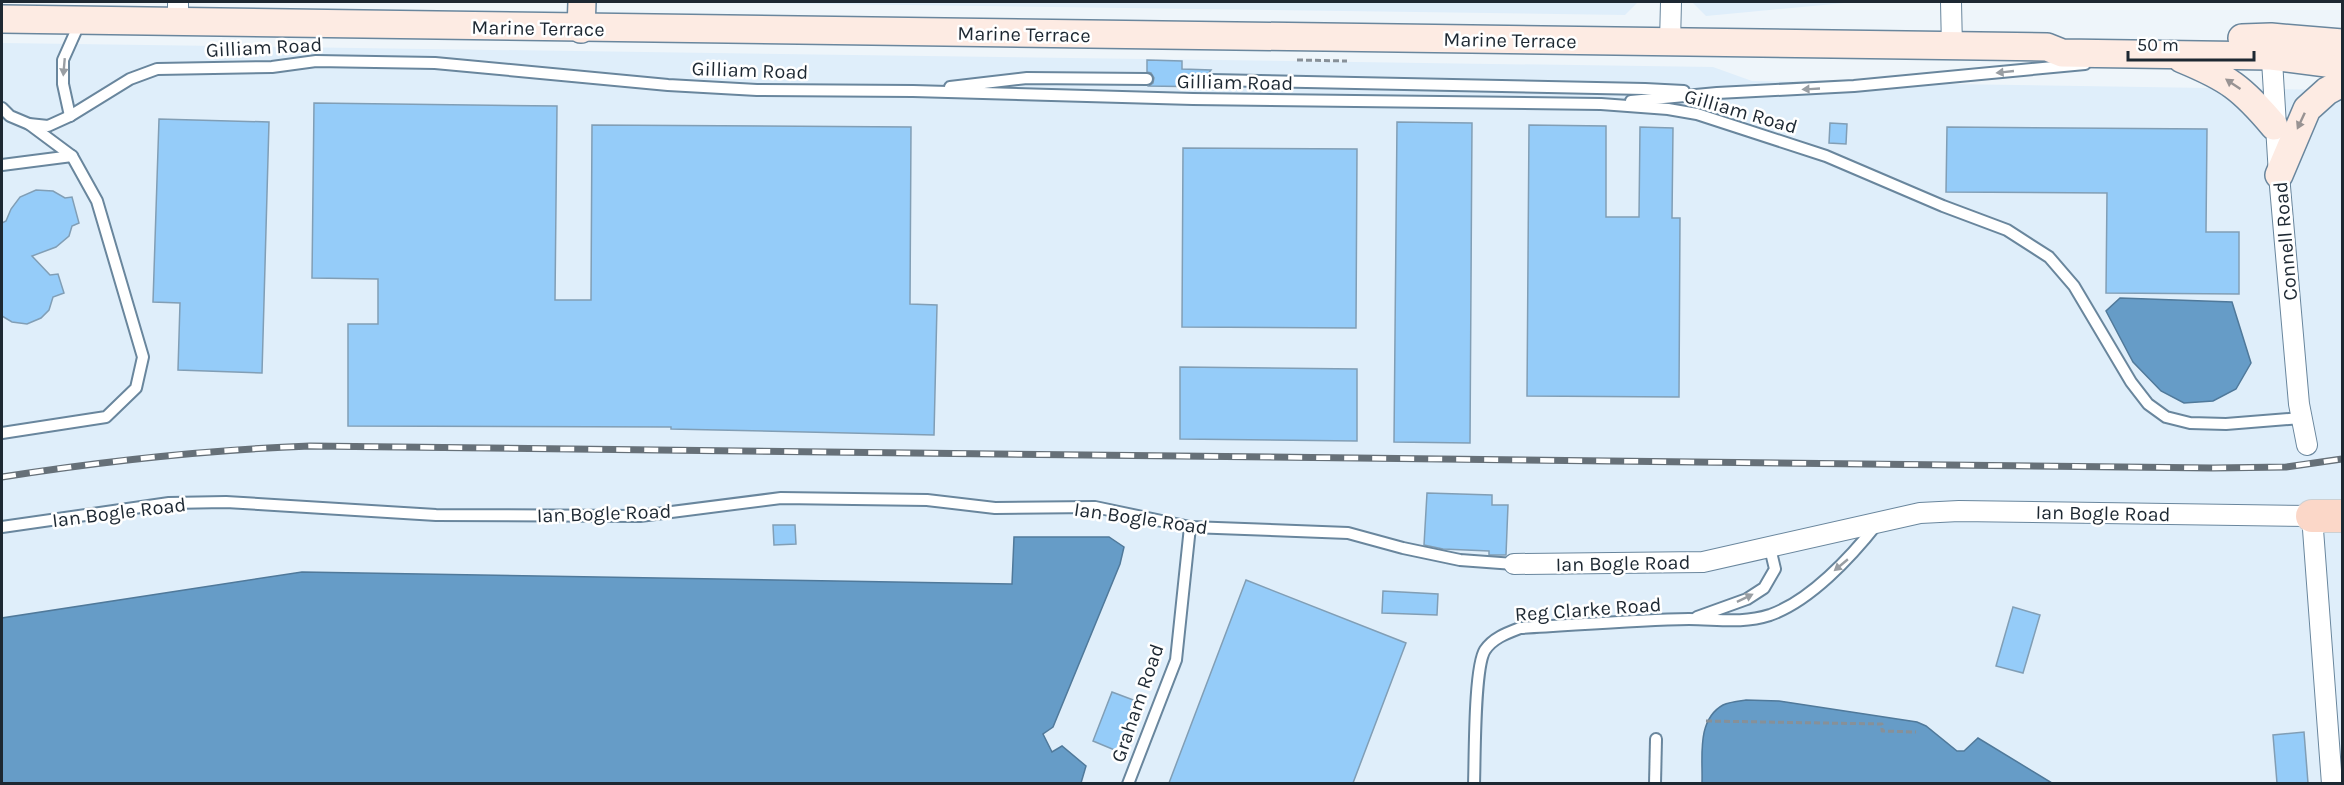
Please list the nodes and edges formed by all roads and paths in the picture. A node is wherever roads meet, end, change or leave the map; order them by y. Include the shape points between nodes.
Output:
1 (582, 2) edge
2 (1671, 2) edge
3 (1951, 2) edge
4 (178, 11) edge
5 (2, 19) edge
6 (81, 19) junction
7 (581, 29) junction
8 (1670, 42) junction
9 (2343, 43) edge
10 (2271, 47) junction
11 (1952, 48) junction
12 (2047, 48) junction
13 (2116, 53) junction
14 (2173, 55) junction
15 (2343, 65) edge
16 (1147, 79) dead end
17 (1211, 80) dead end
18 (2343, 83) edge
19 (913, 91) junction
20 (1717, 93) junction
21 (1601, 104) junction
22 (2, 108) edge
23 (70, 116) junction
24 (29, 124) junction
25 (2274, 126) junction
26 (72, 156) junction
27 (2, 165) edge
28 (2278, 175) junction
29 (2301, 418) junction
30 (2, 433) edge
31 (2307, 445) dead end
32 (2312, 516) junction
33 (2343, 516) edge
34 (1879, 522) junction
35 (2, 527) edge
36 (1190, 527) junction
37 (1770, 548) junction
38 (1515, 564) joint
39 (1691, 619) junction
40 (1706, 721) dead end
41 (1916, 732) dead end
42 (1656, 739) dead end
43 (1128, 783) edge
44 (1474, 783) edge
45 (1655, 783) edge
46 (2332, 783) edge

1 - 7 main road
2 - 8 street
3 - 11 street
4 - 6 main road, Marine Terrace
4 - 7 main road, Marine Terrace
5 - 6 main road, Marine Terrace
6 -> 23 lane via 63,60
7 - 8 main road, Marine Terrace
8 - 11 main road, Marine Terrace
9 - 10 main road, Marine Terrace
10 - 12 main road, Marine Terrace via 2056,42
10 - 14 main road, Marine Terrace
10 - 15 main road, Marine Terrace
10 - 25 street, Connell Road
11 - 12 main road, Marine Terrace
12 - 13 main road, Marine Terrace
13 - 14 main road, Marine Terrace
13 -> 20 lane via 2064,68
25 -> 14 main road via 2240,88
16 - 19 lane via 1027,78
17 - 20 lane via 1645,88
18 -> 28 main road via 2326,91 2307,108
19 - 21 lane, Gilliam Road
19 - 23 lane, Gilliam Road via 757,90 435,63 316,61 272,67 157,69 130,79
20 - 21 lane
21 - 29 lane, Gilliam Road via 1668,109 1706,117 1826,156 2007,230 2049,257 2074,286 2131,382 2148,404 2166,417 2190,423 2226,424
22 - 24 lane
23 - 24 lane, Gilliam Road via 48,126
24 - 26 lane
25 - 28 street, Connell Road
26 - 27 lane
26 - 30 lane via 98,201 143,357 136,388 106,417
28 - 29 street, Connell Road
29 - 31 street, Connell Road
32 - 33 main road
32 - 34 street, Ian Bogle Road via 1959,511 1920,513
32 - 46 street
34 - 37 street, Ian Bogle Road
34 -> 39 lane via 1853,555 1787,607 1751,620
35 - 36 lane, Ian Bogle Road via 169,503 226,502 436,515 640,516 781,498 927,500 995,508 1095,507
36 - 38 lane, Ian Bogle Road via 1347,533 1460,560
36 - 43 lane, Graham Road via 1176,660
37 - 38 street, Ian Bogle Road via 1703,562
39 -> 37 lane via 1747,599 1764,588 1774,569
39 - 44 lane, Reg Clarke Road via 1520,628 1500,636 1485,650 1479,671
40 - 41 path via 1882,724 1882,731
42 - 45 lane

